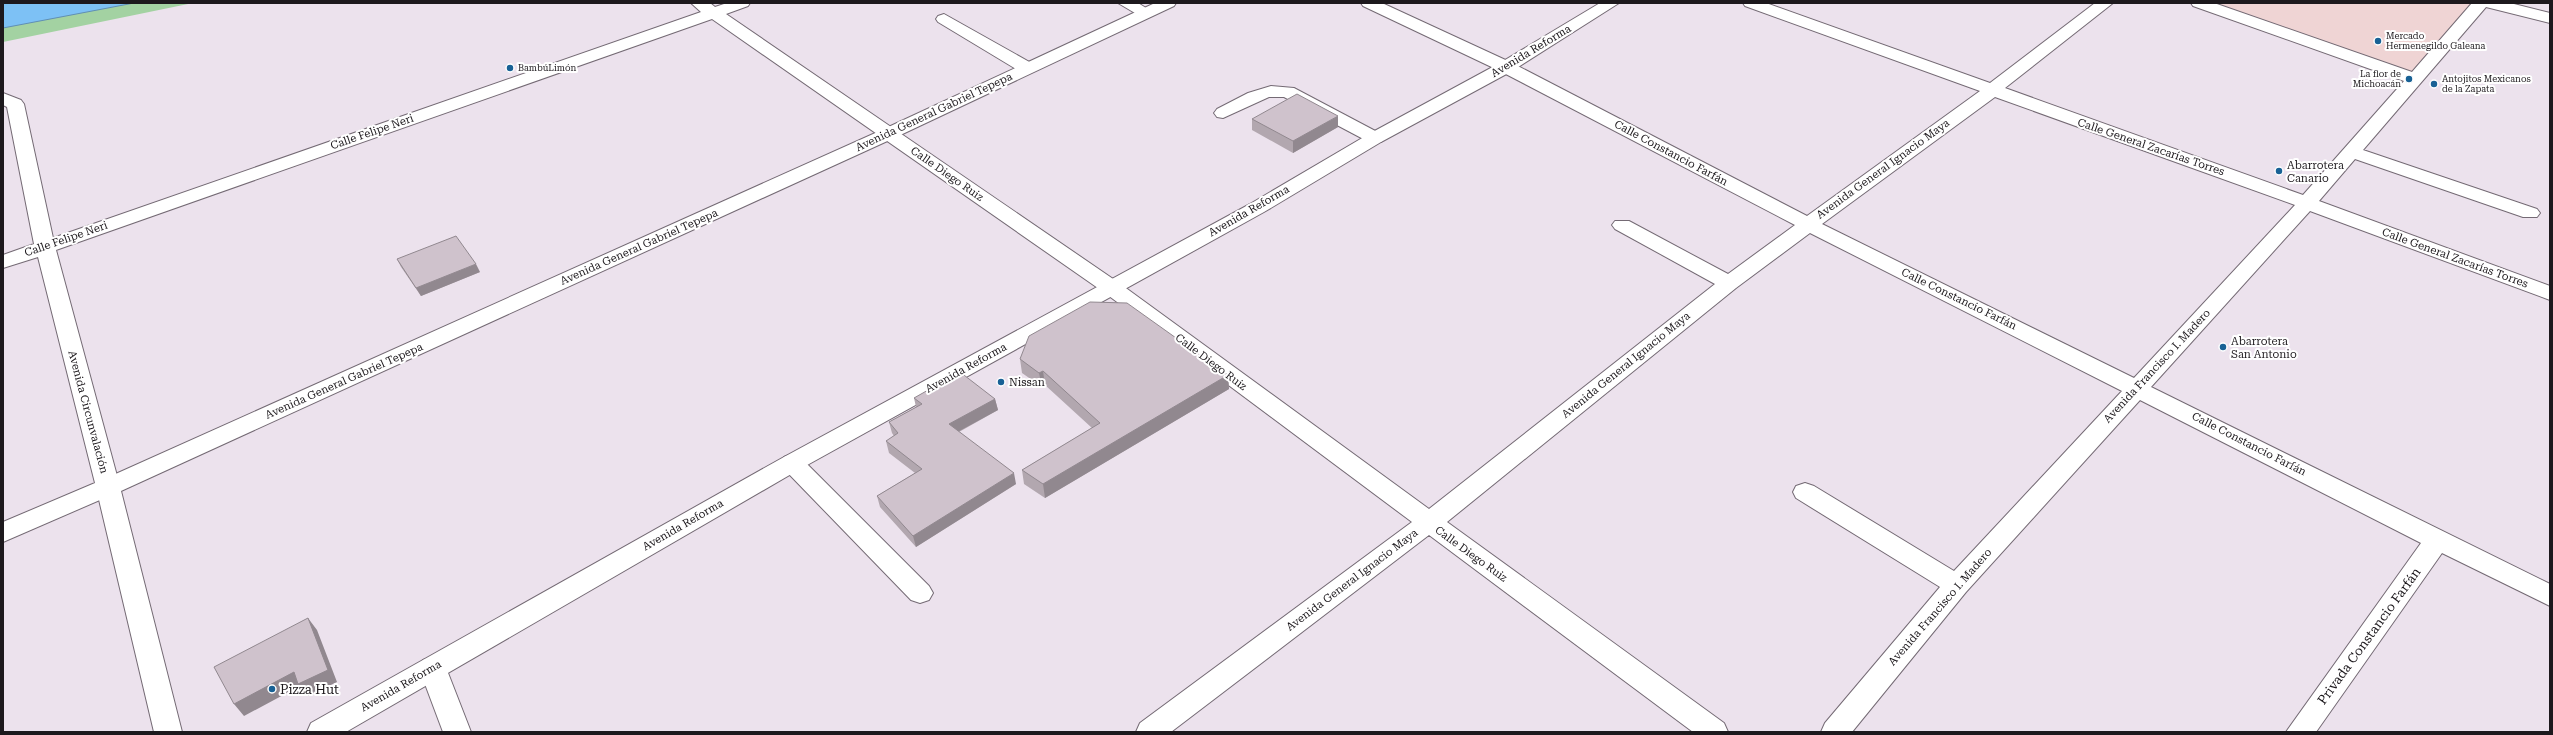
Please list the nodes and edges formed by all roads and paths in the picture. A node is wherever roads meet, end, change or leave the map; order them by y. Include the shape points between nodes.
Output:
1 (742, 3) edge
2 (1126, 3) edge
3 (1168, 3) edge
4 (1369, 3) edge
5 (1611, 3) edge
6 (1751, 3) edge
7 (2105, 3) edge
8 (2200, 3) edge
9 (2481, 3) edge
10 (2491, 3) edge
11 (706, 8) edge
12 (1146, 13) junction
13 (2550, 18) edge
14 (944, 19) dead end
15 (1506, 67) junction
16 (1028, 68) junction
17 (2415, 79) junction
18 (1991, 91) junction
19 (3, 98) edge
20 (1223, 114) dead end
21 (888, 134) junction
22 (1374, 138) junction
23 (2351, 152) junction
24 (2307, 203) junction
25 (2530, 213) dead end
26 (1807, 224) junction
27 (1622, 226) dead end
28 (45, 247) junction
29 (3, 262) edge
30 (1728, 283) junction
31 (1112, 288) junction
32 (2550, 293) edge
33 (2137, 387) junction
34 (792, 463) junction
35 (108, 487) junction
36 (1805, 492) dead end
37 (1428, 523) junction
38 (3, 533) edge
39 (2438, 539) junction
40 (1958, 585) junction
41 (920, 593) dead end
42 (2550, 596) edge
43 (433, 668) junction
44 (168, 732) edge
45 (321, 732) edge
46 (457, 732) edge
47 (1150, 732) edge
48 (1714, 732) edge
49 (1835, 732) edge
50 (2300, 732) edge

1 - 11 street, Calle Felipe Neri
2 - 12 street
3 - 12 street, Avenida General Gabriel Tepepa
4 - 15 street, Calle Constancio Farfán
5 - 15 street, Avenida Reforma
6 - 18 street, Calle General Zacarías Torres
7 - 18 street, Avenida General Ignacio Maya
8 - 17 street
9 - 17 street, Avenida Francisco I. Madero
10 - 13 street
11 - 21 street, Calle Diego Ruiz
11 - 28 street, Calle Felipe Neri
12 - 16 street, Avenida General Gabriel Tepepa
14 - 16 street
15 - 22 street, Avenida Reforma
15 - 26 street, Calle Constancio Farfán
16 - 21 street, Avenida General Gabriel Tepepa
17 - 23 street, Avenida Francisco I. Madero
18 - 24 street, Calle General Zacarías Torres
18 - 26 street, Avenida General Ignacio Maya
19 - 28 street, Avenida Circunvalación via 15,104
20 - 22 street via 1268,90 1278,89
21 - 31 street, Calle Diego Ruiz
21 - 35 street, Avenida General Gabriel Tepepa
22 - 31 street, Avenida Reforma via 1256,208
23 - 24 street, Avenida Francisco I. Madero
23 - 25 street
24 - 32 street, Calle General Zacarías Torres
24 - 33 street, Avenida Francisco I. Madero
26 - 30 street, Avenida General Ignacio Maya
26 - 33 street, Calle Constancio Farfán
27 - 30 street
28 - 29 street, Calle Felipe Neri
28 - 35 street, Avenida Circunvalación
30 - 37 street, Avenida General Ignacio Maya
31 - 34 street, Avenida Reforma
31 - 37 street, Calle Diego Ruiz
33 - 39 street, Calle Constancio Farfán
33 - 40 street, Avenida Francisco I. Madero
34 - 41 street
34 - 43 street, Avenida Reforma
35 - 38 street, Avenida General Gabriel Tepepa
35 - 44 street, Avenida Circunvalación
36 - 40 street
37 - 47 street, Avenida General Ignacio Maya
37 - 48 street, Calle Diego Ruiz
39 - 42 street, Calle Constancio Farfán
39 - 50 street, Privada Constancio Farfán
40 - 49 street, Avenida Francisco I. Madero
43 - 45 street, Avenida Reforma
43 - 46 street

